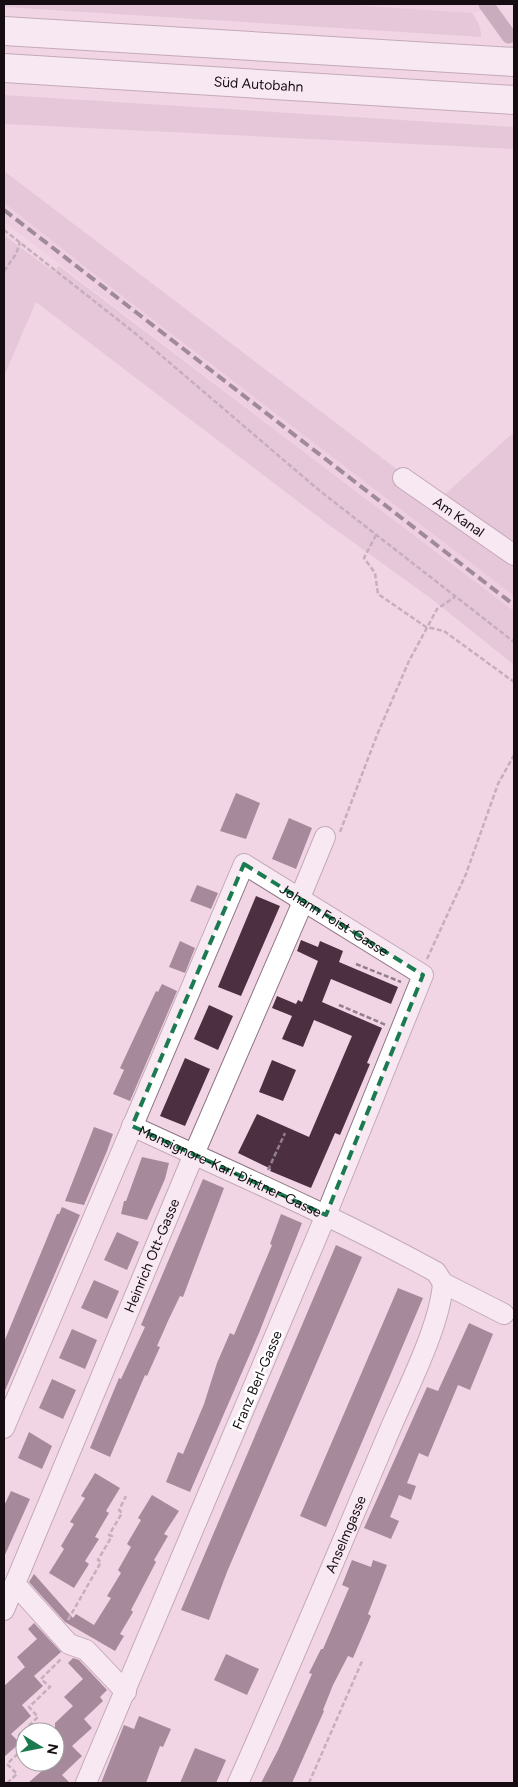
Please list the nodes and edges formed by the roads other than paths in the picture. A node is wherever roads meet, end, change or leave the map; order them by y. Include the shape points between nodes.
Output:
1 (4, 31) edge
2 (514, 62) edge
3 (4, 68) edge
4 (514, 100) edge
5 (403, 478) dead end
6 (511, 548) edge
7 (331, 838) road end
8 (244, 864) joint
9 (301, 901) junction
10 (420, 984) joint
11 (132, 1126) junction
12 (194, 1154) junction
13 (326, 1215) junction
14 (444, 1283) junction
15 (504, 1314) dead end
16 (4, 1428) edge
17 (14, 1584) junction
18 (4, 1610) edge
19 (126, 1692) junction
20 (86, 1783) edge
21 (238, 1783) edge

1 - 2 highway
3 - 4 highway, Süd Autobahn
5 - 6 street, Am Kanal
7 - 9 street, Heinrich Ott-Gasse
8 - 9 street, Johann Foist-Gasse
8 - 11 street, Monsignore-Karl-Dintner-Gasse
9 - 10 street, Johann Foist-Gasse
9 - 12 street, Heinrich Ott-Gasse
10 - 13 street, Franz Berl-Gasse
11 - 12 street, Monsignore-Karl-Dintner-Gasse
11 - 16 street
12 - 13 street, Monsignore-Karl-Dintner-Gasse
12 - 17 street, Heinrich Ott-Gasse
13 - 14 street, Monsignore-Karl-Dintner-Gasse via 436,1272
13 - 19 street, Franz Berl-Gasse
14 - 15 street, Monsignore-Karl-Dintner-Gasse
14 - 21 street, Anselmgasse via 442,1303 419,1360
17 - 18 street, Heinrich Ott-Gasse
17 - 19 street via 69,1644 86,1650
19 - 20 street, Franz Berl-Gasse

